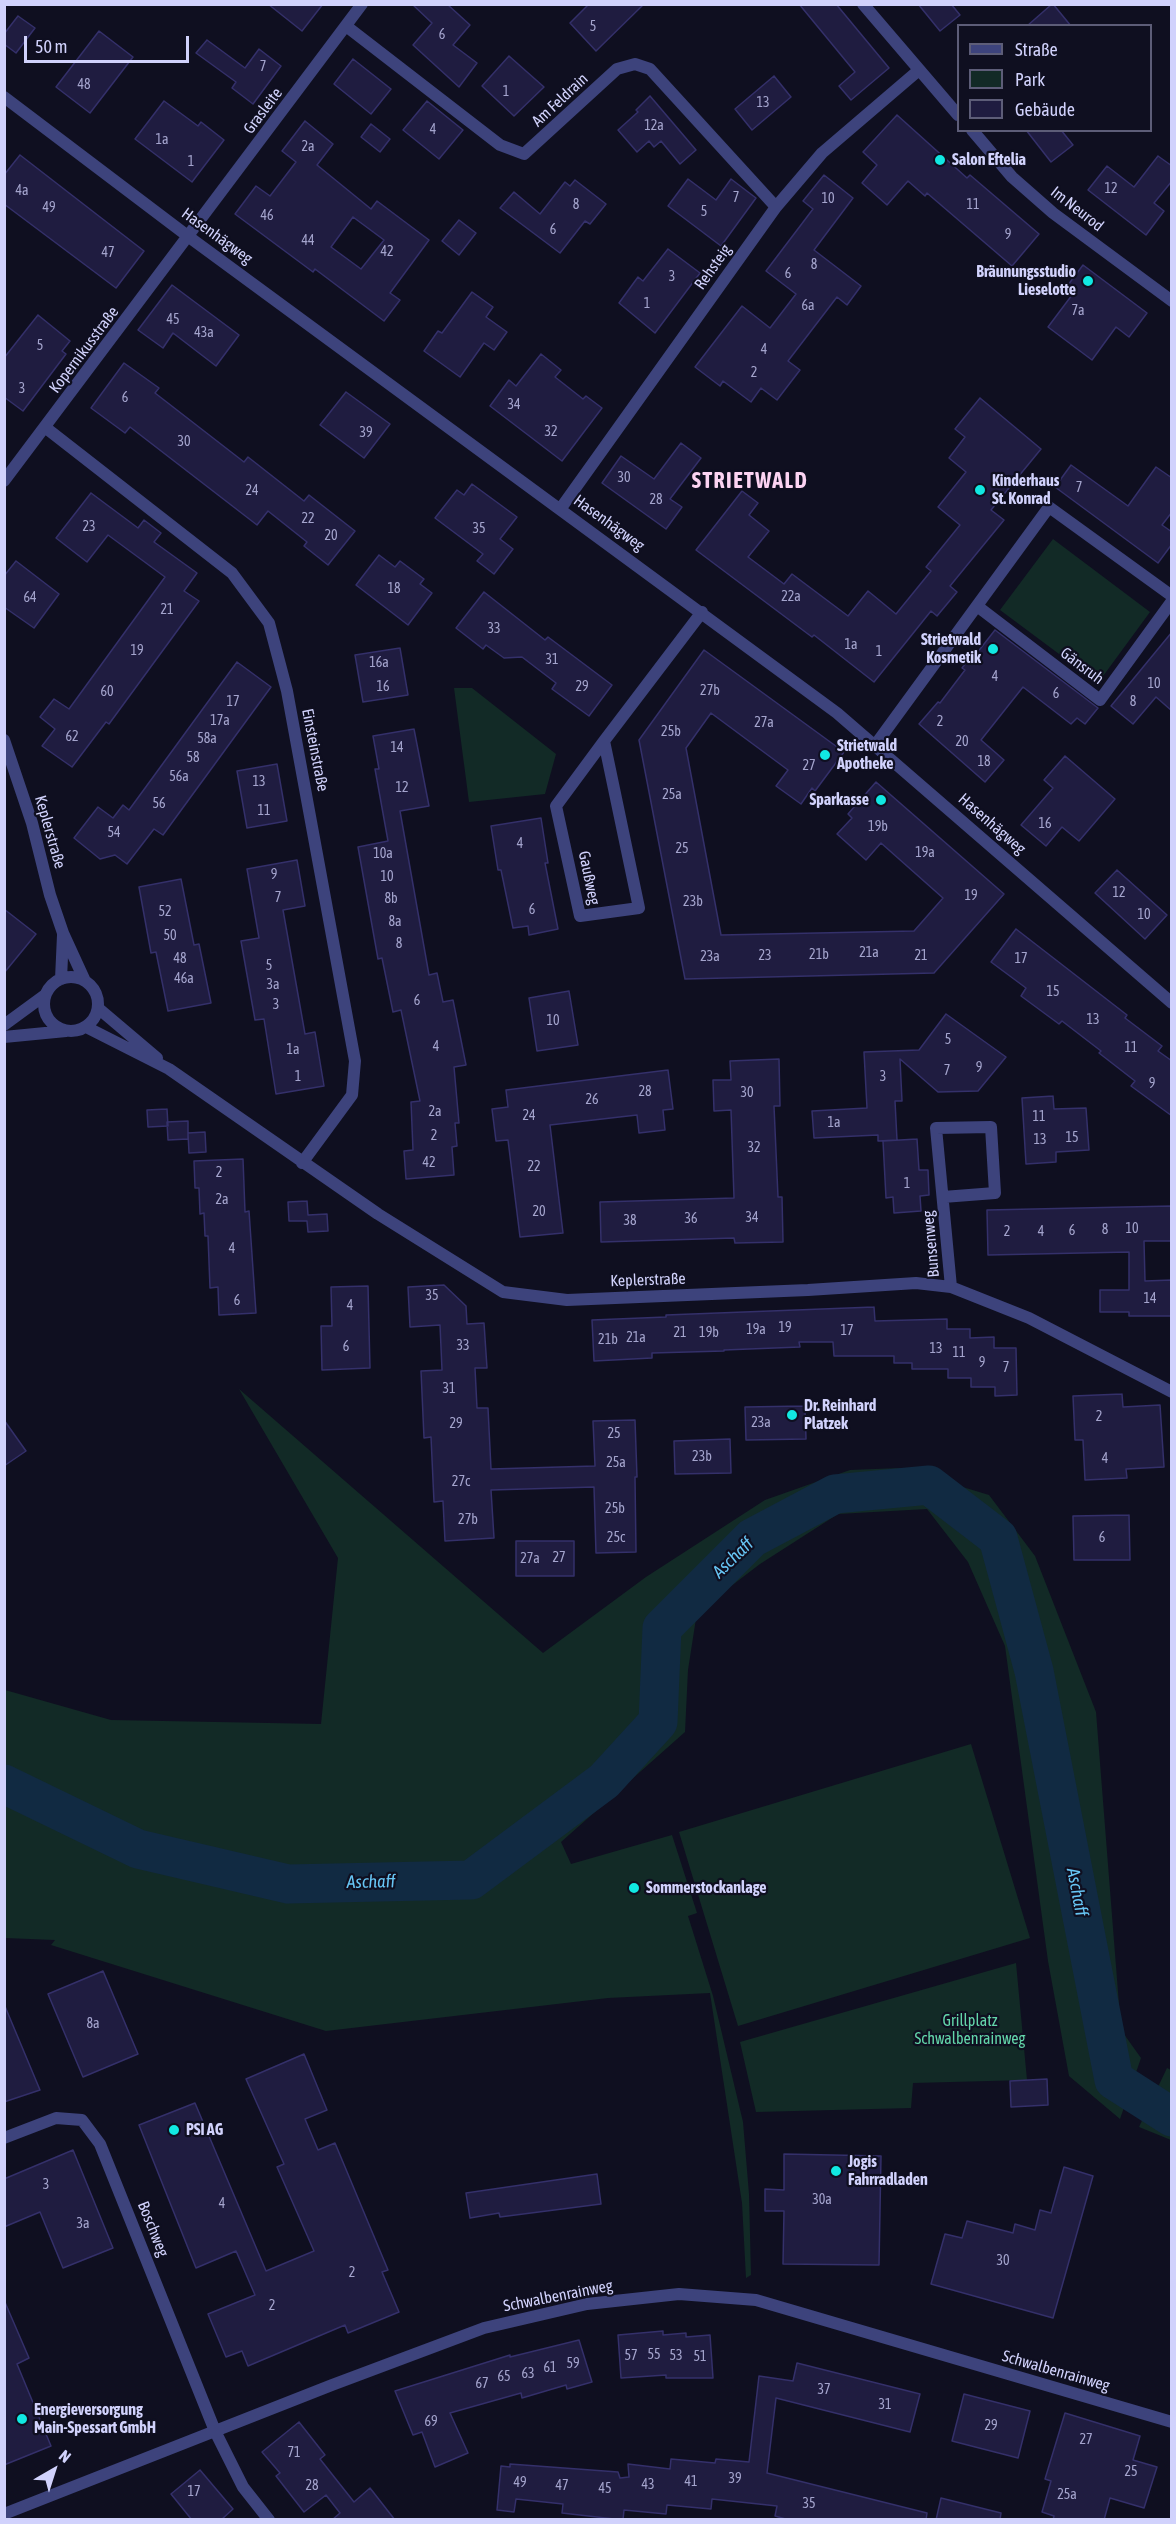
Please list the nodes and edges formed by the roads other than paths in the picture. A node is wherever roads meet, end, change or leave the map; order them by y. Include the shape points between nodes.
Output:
1 (362, 4) edge
2 (863, 4) edge
3 (346, 26) junction
4 (919, 70) junction
5 (4, 97) edge
6 (957, 114) edge
7 (974, 132) edge
8 (776, 207) junction
9 (189, 237) junction
10 (1172, 302) edge
11 (46, 428) junction
12 (4, 481) edge
13 (561, 508) junction
14 (1172, 596) edge
15 (1172, 601) edge
16 (977, 606) junction
17 (702, 612) junction
18 (4, 740) edge
19 (604, 741) junction
20 (876, 744) junction
21 (63, 933) junction
22 (61, 979) junction
23 (85, 981) junction
24 (45, 995) junction
25 (1172, 1003) edge
26 (98, 1008) junction
27 (4, 1025) edge
28 (86, 1027) junction
29 (68, 1031) junction
30 (4, 1037) edge
31 (169, 1070) junction
32 (302, 1162) junction
33 (943, 1197) junction
34 (951, 1287) junction
35 (1172, 1392) edge
36 (4, 2138) edge
37 (1172, 2422) edge
38 (215, 2431) junction
39 (4, 2514) edge
40 (269, 2520) edge

1 - 3 street, Grasleite
2 - 4 street
3 - 8 street, Am Feldrain via 500,146 524,154 617,69 635,64 650,69
3 - 9 street, Grasleite
4 - 6 street
4 - 8 street, Rehsteig via 822,153
5 - 9 street, Hasenhägweg
7 - 10 street, Im Neurod via 1012,177 1053,213
8 - 13 street, Rehsteig
9 - 11 street, Kopernikusstraße
9 - 13 street, Hasenhägweg
11 - 12 street, Kopernikusstraße
11 - 32 street, Einsteinstraße via 232,573 269,623 287,691 356,1061 352,1095
13 - 17 street, Hasenhägweg
14 - 16 street via 1049,507
15 - 16 street, Gänsruh via 1100,700
16 - 20 street
17 - 19 street, Gaußweg
17 - 20 street, Hasenhägweg
18 - 21 street, Keplerstraße
19 - 19 street, Gaußweg via 556,806 580,916 639,908
20 - 25 street, Hasenhägweg
21 - 22 street, Keplerstraße
21 - 23 street, Keplerstraße
22 - 23 street via 78,977
22 - 24 street
23 - 26 street, Keplerstraße via 96,992
24 - 27 street
24 - 29 street via 48,1018
26 - 28 street
26 - 31 street, Keplerstraße
28 - 29 street
28 - 31 street, Keplerstraße
29 - 30 street
31 - 32 street, Keplerstraße
32 - 34 street, Keplerstraße via 503,1292 567,1300 916,1283
33 - 33 street, Bunsenweg via 936,1128 991,1127 995,1193
33 - 34 street, Bunsenweg
34 - 35 street, Keplerstraße via 1029,1318
36 - 38 street, Boschweg via 56,2118 82,2120 100,2144
37 - 38 street, Schwalbenrainweg via 756,2300 679,2294 587,2304 484,2328
38 - 39 street, Schwalbenrainweg
38 - 40 street, Boschweg via 243,2487

